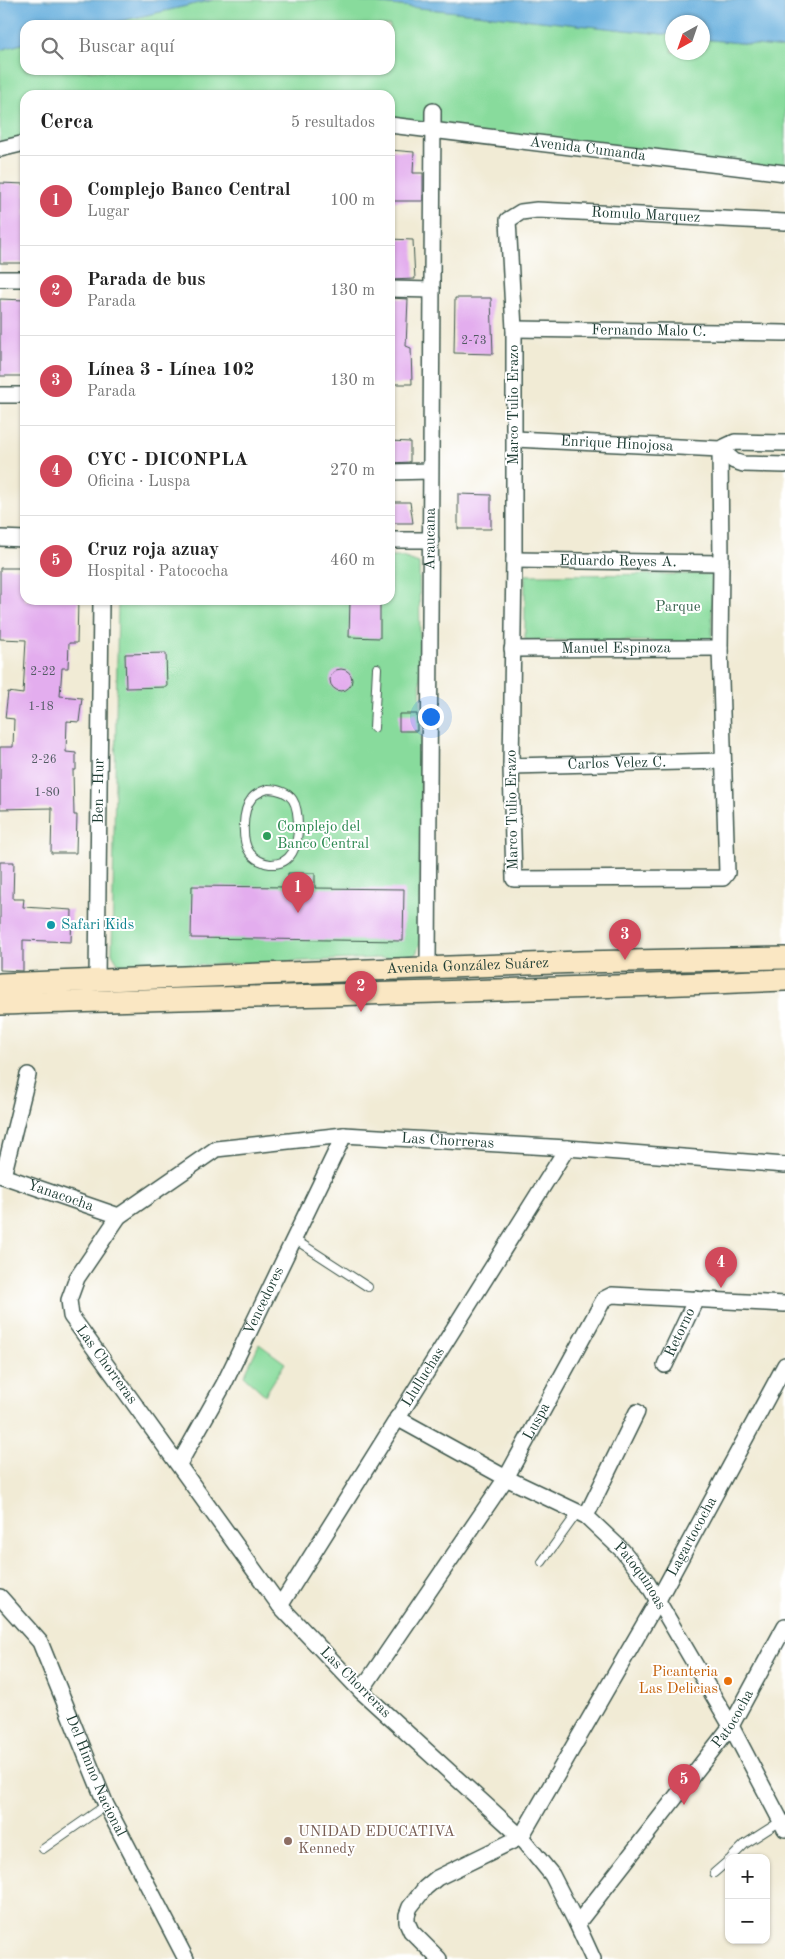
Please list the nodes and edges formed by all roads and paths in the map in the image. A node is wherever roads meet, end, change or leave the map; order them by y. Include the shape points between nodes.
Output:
1 (433, 111) dead end
2 (395, 125) edge
3 (433, 130) junction
4 (20, 144) edge
5 (0, 149) edge
6 (785, 173) edge
7 (508, 220) joint
8 (785, 222) edge
9 (0, 278) edge
10 (20, 279) edge
11 (395, 289) edge
12 (432, 290) junction
13 (514, 330) junction
14 (785, 333) edge
15 (0, 395) edge
16 (20, 396) edge
17 (515, 439) junction
18 (785, 443) edge
19 (720, 448) junction
20 (785, 465) edge
21 (430, 471) junction
22 (395, 472) edge
23 (0, 538) edge
24 (20, 538) edge
25 (395, 540) edge
26 (431, 540) junction
27 (514, 560) junction
28 (721, 563) junction
29 (101, 605) edge
30 (720, 648) junction
31 (512, 649) junction
32 (377, 668) dead end
33 (374, 728) dead end
34 (723, 761) junction
35 (511, 766) junction
36 (298, 821) joint
37 (783, 954) edge
38 (428, 968) junction
39 (785, 980) edge
40 (97, 981) junction
41 (0, 984) edge
42 (0, 1004) edge
43 (28, 1075) dead end
44 (344, 1134) junction
45 (567, 1148) junction
46 (785, 1165) edge
47 (1, 1176) edge
48 (120, 1216) junction
49 (294, 1239) junction
50 (368, 1287) dead end
51 (696, 1299) junction
52 (785, 1304) edge
53 (666, 1365) dead end
54 (785, 1365) edge
55 (637, 1412) dead end
56 (397, 1418) junction
57 (179, 1464) junction
58 (506, 1478) junction
59 (582, 1514) junction
60 (542, 1562) dead end
61 (0, 1597) edge
62 (657, 1602) junction
63 (280, 1606) junction
64 (785, 1626) edge
65 (361, 1691) junction
66 (731, 1726) junction
67 (106, 1805) junction
68 (783, 1825) edge
69 (521, 1838) junction
70 (43, 1849) dead end
71 (735, 1854) edge
72 (725, 1863) edge
73 (714, 1873) dead end
74 (577, 1924) junction
75 (186, 1959) edge
76 (439, 1959) edge
77 (593, 1959) edge

1 - 3 street, Araucana
2 - 3 street, Avenida Cumanda
3 - 6 street, Avenida Cumanda
3 - 12 street, Araucana
4 - 5 street
7 - 8 street, Romulo Marquez via 521,212 538,210
7 - 13 street, Marco Tulio Erazo
9 - 10 street
11 - 12 street
12 - 21 street, Araucana
13 - 14 street, Fernando Malo C.
13 - 17 street, Marco Tulio Erazo
15 - 16 street
17 - 19 street, Enrique Hinojosa
17 - 27 street, Marco Tulio Erazo
18 - 19 street, Enrique Hinojosa via 735,442
19 - 20 street via 734,461 743,464
19 - 28 street, Marco Tulio Erazo
21 - 22 street
21 - 26 street, Araucana
23 - 24 street
25 - 26 street
26 - 38 street, Araucana
27 - 28 street, Eduardo Reyes A.
27 - 31 street, Marco Tulio Erazo
28 - 30 street, Marco Tulio Erazo
29 - 40 street, Ben - Hur
30 - 31 street, Manuel Espinoza
30 - 34 street, Marco Tulio Erazo
31 - 35 street, Marco Tulio Erazo
32 - 33 lane
34 - 35 street, Carlos Velez C.
34 - 35 street, Marco Tulio Erazo via 727,873 723,878 514,879
36 - 36 lane via 296,805 286,792 268,789 252,797 247,805 245,836 250,854 265,863 274,864 289,857 297,843
37 - 38 main road, Avenida González Suárez
38 - 40 main road, Avenida González Suárez
39 - 42 main road, Avenida González Suárez
40 - 41 main road, Avenida González Suárez
43 - 47 street
44 - 45 street, Las Chorreras
44 - 48 street, Las Chorreras via 216,1149
44 - 49 street, Vencedores
45 - 46 street, Las Chorreras
45 - 56 street, Llulluchas
47 - 48 street, Yanacocha
48 - 57 street, Las Chorreras via 78,1278 69,1300 71,1316
49 - 50 lane
49 - 57 street, Vencedores via 224,1384
51 - 52 street, Luspa
51 - 53 street, Retorno
51 - 58 street, Luspa via 612,1295 604,1299
54 - 62 street, Lagartococha
55 - 59 street
56 - 58 street, Patoquinoas
56 - 63 street, Llulluchas
57 - 63 street, Las Chorreras
58 - 59 street, Patoquinoas
58 - 65 street, Luspa
59 - 60 lane
59 - 62 street, Patoquinoas via 622,1550 645,1579
61 - 67 street, Del Himno Nacional via 40,1642
62 - 66 street, Patoquinoas
62 - 69 street, Lagartococha
63 - 65 street, Las Chorreras
64 - 66 street, Patococha
65 - 69 street, Las Chorreras
66 - 68 street, Patoquinoas
66 - 74 street, Patococha
67 - 70 lane
67 - 75 street, Del Himno Nacional
68 - 71 lane via 745,1844
69 - 74 street, Las Chorreras via 552,1875
69 - 76 street via 437,1878 415,1899 407,1922 411,1931
72 - 73 lane
74 - 77 street, Las Chorreras

